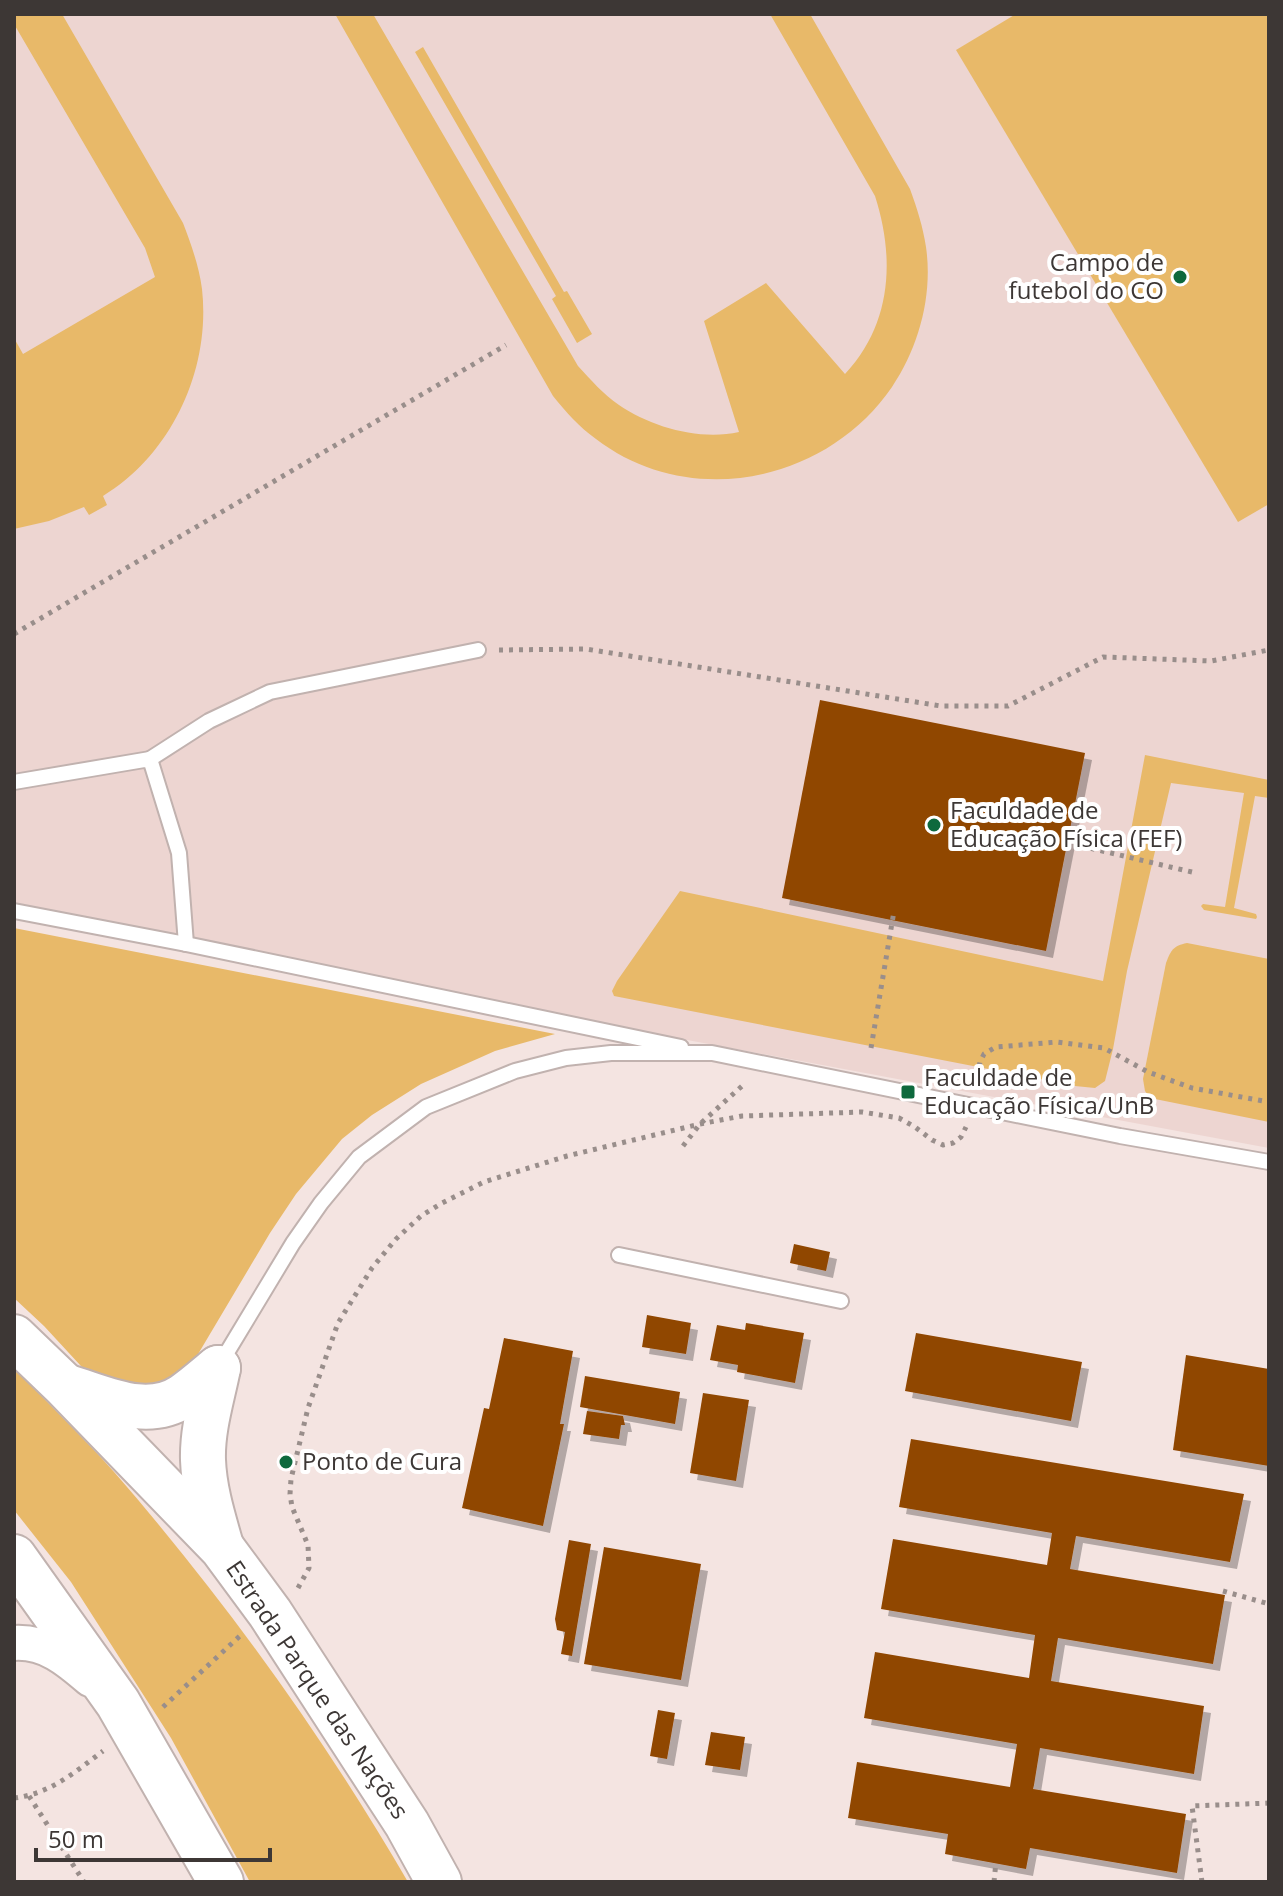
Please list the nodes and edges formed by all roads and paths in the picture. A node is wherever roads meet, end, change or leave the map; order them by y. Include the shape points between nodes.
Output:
1 (506, 345) dead end
2 (14, 634) edge
3 (478, 650) joint
4 (1269, 650) edge
5 (150, 759) junction
6 (14, 782) edge
7 (1081, 846) dead end
8 (1196, 873) dead end
9 (14, 911) edge
10 (894, 911) dead end
11 (186, 944) junction
12 (871, 1048) dead end
13 (712, 1053) junction
14 (979, 1065) dead end
15 (742, 1086) dead end
16 (1269, 1102) edge
17 (970, 1117) dead end
18 (700, 1124) junction
19 (683, 1146) dead end
20 (1269, 1162) edge
21 (619, 1255) dead end
22 (841, 1301) dead end
23 (14, 1337) edge
24 (218, 1368) junction
25 (65, 1386) junction
26 (222, 1548) junction
27 (14, 1557) edge
28 (299, 1588) dead end
29 (1223, 1591) dead end
30 (1269, 1604) edge
31 (243, 1634) dead end
32 (14, 1643) edge
33 (130, 1720) junction
34 (14, 1791) edge
35 (29, 1796) junction
36 (17, 1797) edge
37 (1269, 1803) edge
38 (996, 1862) dead end
39 (84, 1882) edge
40 (221, 1882) edge
41 (439, 1882) edge
42 (994, 1882) edge
43 (1202, 1882) edge

1 - 2 path
3 - 4 path via 586,649 941,706 1008,706 1103,657 1211,661
3 - 5 lane via 270,692 209,721
5 - 6 lane
5 - 11 lane via 179,853
7 - 8 path
9 - 11 lane
10 - 12 path
11 - 13 lane
13 - 20 lane
13 - 24 lane via 566,1058 515,1071 426,1107 359,1157 321,1203
14 - 16 path via 996,1047 1057,1042 1104,1048 1192,1088
15 - 18 path
17 - 18 path via 961,1137 943,1145 899,1118 862,1112 742,1116
18 - 19 path
18 - 28 path via 484,1182 421,1216 396,1239 338,1323 308,1408 290,1494 308,1545 309,1568
21 - 22 lane
23 - 25 highway, Estrada Parque das Nações
24 - 25 highway via 181,1397 152,1409
24 - 26 highway via 203,1460
25 - 26 highway, Estrada Parque das Nações
26 - 41 highway, Estrada Parque das Nações via 270,1613
27 - 33 highway
29 - 30 path
31 - 33 path
32 - 33 street via 63,1656
33 - 35 path via 54,1787
33 - 40 highway
34 - 36 path
35 - 36 path
35 - 39 path
37 - 43 path via 1192,1806
38 - 42 path

